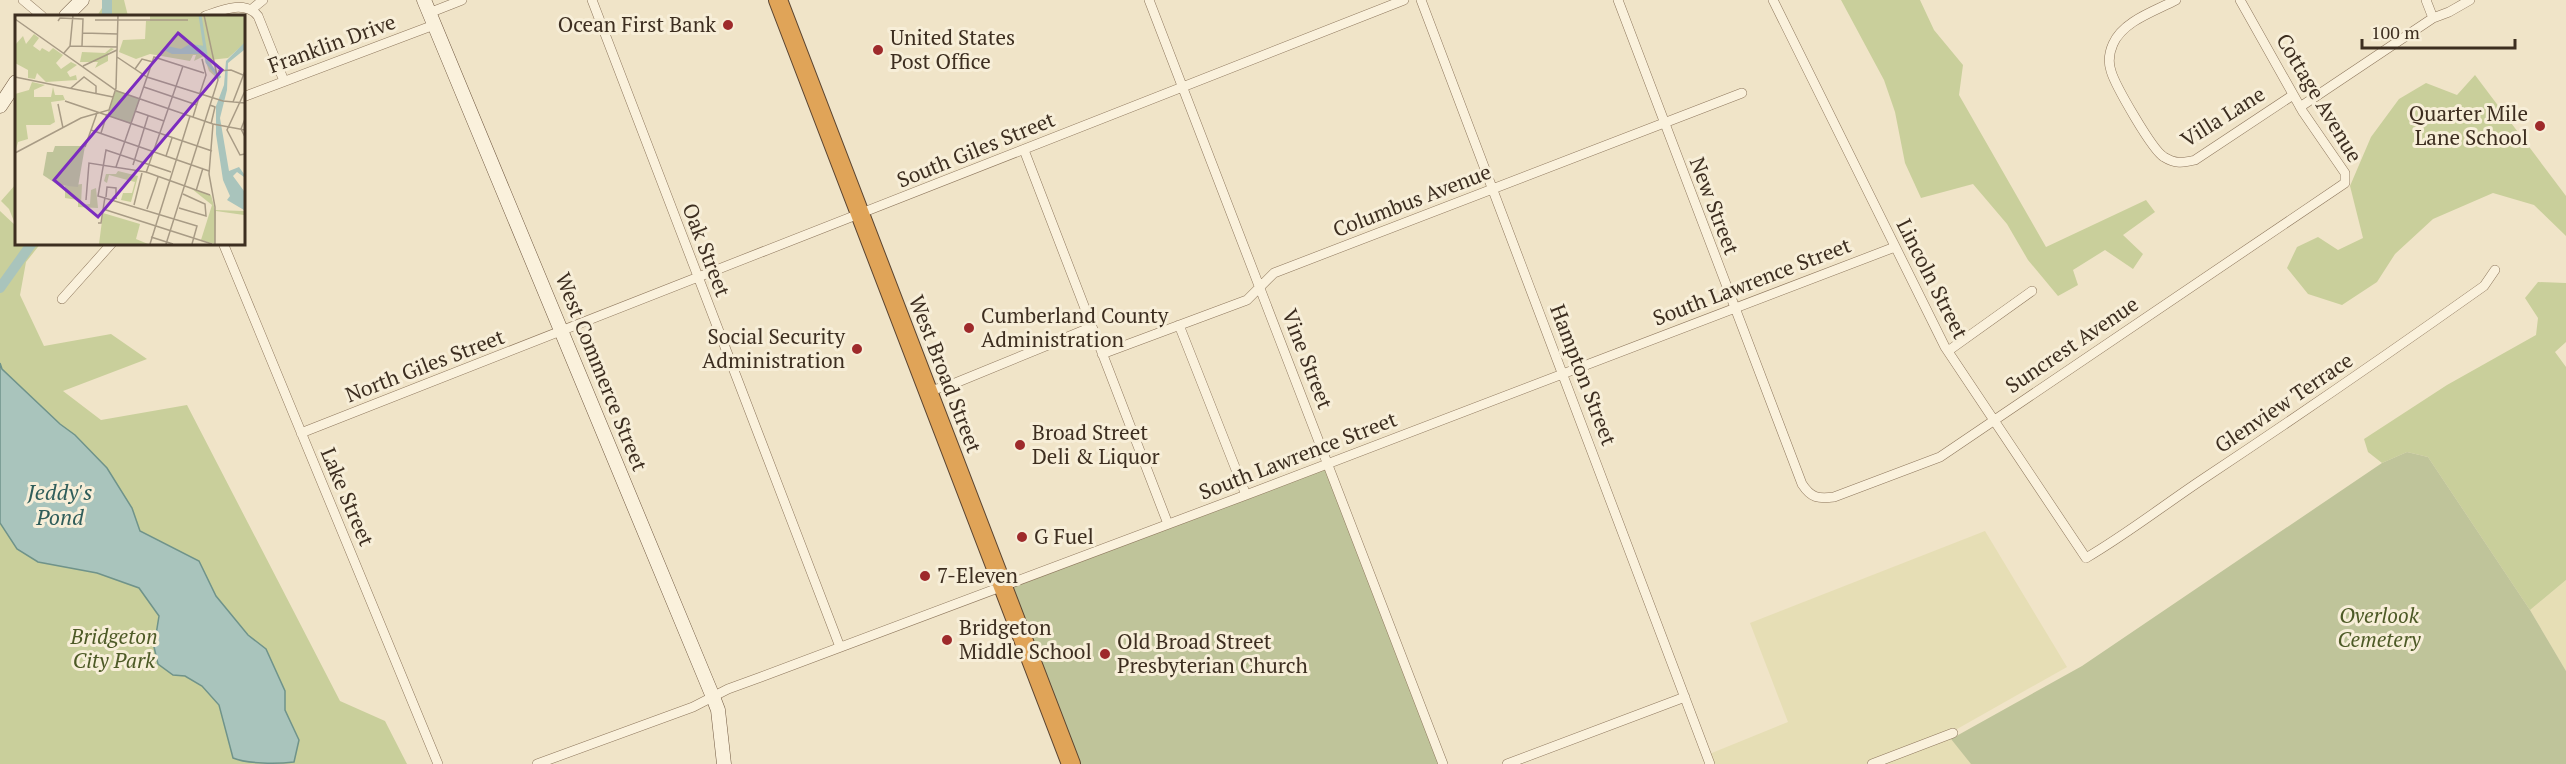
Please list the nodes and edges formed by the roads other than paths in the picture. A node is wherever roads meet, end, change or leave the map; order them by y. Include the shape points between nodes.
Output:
1 (23, 0) edge
2 (82, 0) edge
3 (264, 0) edge
4 (424, 0) edge
5 (462, 0) edge
6 (592, 0) edge
7 (778, 0) edge
8 (1149, 0) edge
9 (1404, 0) edge
10 (1421, 0) edge
11 (1618, 0) edge
12 (1773, 0) edge
13 (2176, 0) edge
14 (2240, 0) edge
15 (2427, 0) edge
16 (2470, 0) edge
17 (252, 9) junction
18 (41, 15) edge
19 (67, 15) edge
20 (209, 15) edge
21 (2433, 18) junction
22 (432, 19) junction
23 (284, 81) junction
24 (15, 84) edge
25 (1183, 87) junction
26 (1742, 93) dead end
27 (2293, 95) junction
28 (244, 97) edge
29 (0, 106) edge
30 (2300, 107) junction
31 (1664, 123) junction
32 (1024, 150) junction
33 (2345, 183) joint
34 (1492, 190) junction
35 (860, 215) junction
36 (111, 244) edge
37 (223, 244) edge
38 (1895, 247) junction
39 (2495, 270) dead end
40 (698, 279) junction
41 (1260, 288) junction
42 (2032, 291) dead end
43 (62, 299) dead end
44 (1735, 309) junction
45 (1179, 325) junction
46 (1092, 327) junction
47 (562, 332) junction
48 (1948, 351) junction
49 (1102, 354) junction
50 (1563, 374) junction
51 (928, 392) junction
52 (1994, 419) junction
53 (301, 433) junction
54 (1328, 464) junction
55 (1806, 490) joint
56 (1246, 495) junction
57 (1168, 524) junction
58 (2086, 558) joint
59 (1003, 587) junction
60 (840, 647) junction
61 (713, 697) junction
62 (1685, 697) junction
63 (1953, 733) dead end
64 (438, 764) edge
65 (537, 764) edge
66 (724, 764) edge
67 (1071, 764) edge
68 (1443, 764) edge
69 (1507, 764) edge
70 (1710, 764) edge
71 (1872, 764) edge

1 - 18 street
2 - 19 street
3 - 17 street
4 - 22 street, West Commerce Street
5 - 22 street, Franklin Drive
6 - 40 street, Oak Street
7 - 35 highway, West Broad Street
8 - 25 street, Vine Street
9 - 25 street, South Giles Street
10 - 34 street, Hampton Street
11 - 31 street, New Street
12 - 38 street, Lincoln Street
13 - 27 street, Villa Lane via 2124,28 2109,55 2111,72 2151,144 2163,157 2179,164 2194,160
14 - 27 street, Cottage Avenue
15 - 21 street
16 - 21 street
17 - 20 street via 242,6
17 - 23 street
21 - 30 street
22 - 23 street, Franklin Drive
22 - 47 street, West Commerce Street
23 - 28 street, Franklin Drive
24 - 29 street
25 - 32 street, South Giles Street
25 - 41 street, Vine Street
26 - 31 street, Columbus Avenue
27 - 30 street, Cottage Avenue
30 - 33 street, Cottage Avenue via 2345,173
31 - 34 street, Columbus Avenue
31 - 44 street, New Street
32 - 35 street, South Giles Street
32 - 46 street
33 - 52 street, Suncrest Avenue
34 - 41 street, Columbus Avenue via 1274,273
34 - 50 street, Hampton Street
35 - 40 street, South Giles Street
35 - 51 highway, West Broad Street
36 - 43 street
37 - 53 street, Lake Street
38 - 44 street, South Lawrence Street
38 - 48 street, Lincoln Street
39 - 58 street, Glenview Terrace via 2484,286 2330,395
40 - 47 street, South Giles Street
40 - 60 street, Oak Street
41 - 45 street, Columbus Avenue via 1246,300
41 - 54 street, Vine Street
42 - 48 street
44 - 50 street, South Lawrence Street
44 - 55 street, New Street
45 - 49 street, Columbus Avenue
45 - 56 street
46 - 49 street
46 - 51 street
47 - 53 street, North Giles Street
47 - 61 street, West Commerce Street
48 - 52 street, Lincoln Street
49 - 57 street
50 - 54 street, South Lawrence Street
50 - 62 street, Hampton Street
51 - 59 highway, West Broad Street
52 - 55 street, Suncrest Avenue via 1940,457 1905,471 1834,497 1815,498
52 - 58 street, Lincoln Street
53 - 64 street, Lake Street
54 - 56 street, South Lawrence Street
54 - 68 street, Vine Street
56 - 57 street, South Lawrence Street
57 - 59 street, South Lawrence Street
59 - 60 street, South Lawrence Street
59 - 67 highway, West Broad Street
60 - 61 street, South Lawrence Street
61 - 65 street, South Lawrence Street
61 - 66 street, West Commerce Street
62 - 69 street
62 - 70 street, Hampton Street
63 - 71 street

